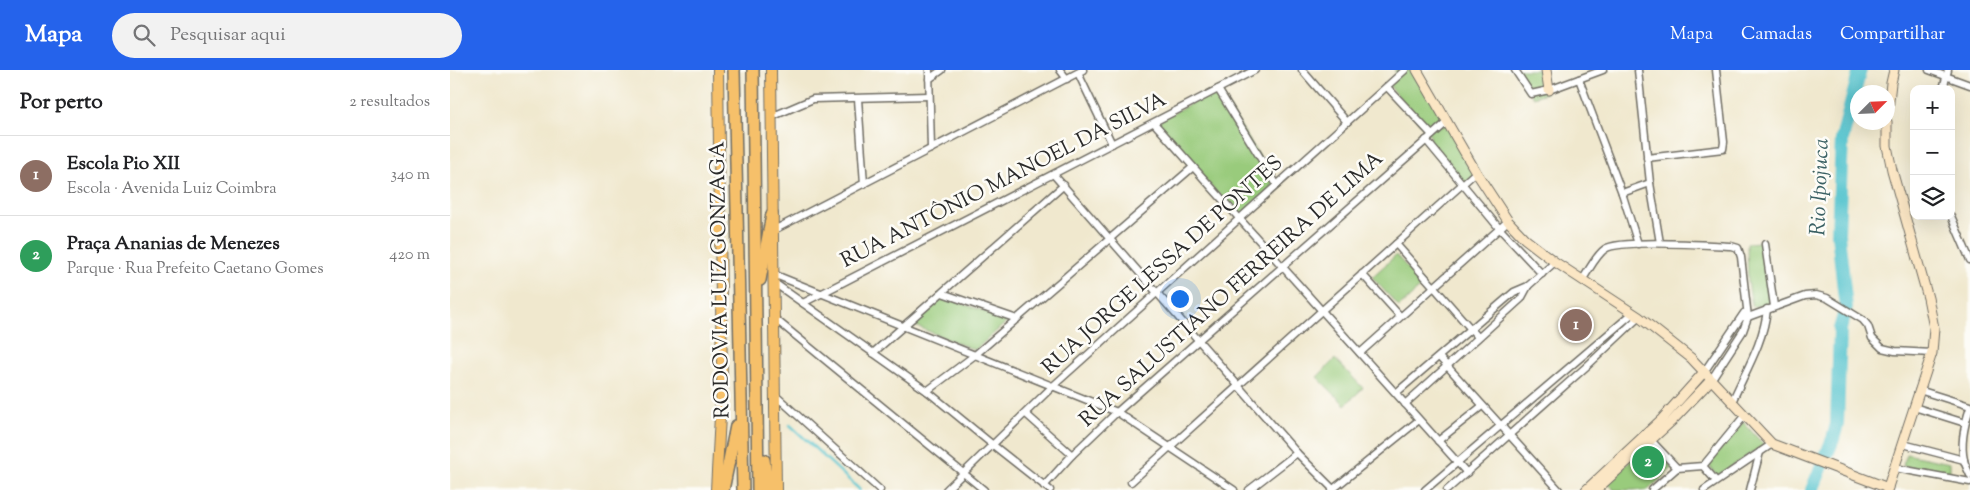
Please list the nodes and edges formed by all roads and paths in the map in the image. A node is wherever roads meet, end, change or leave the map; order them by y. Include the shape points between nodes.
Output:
1 (718, 70) edge
2 (734, 70) edge
3 (753, 70) edge
4 (771, 70) edge
5 (929, 70) edge
6 (942, 70) edge
7 (1060, 70) edge
8 (1255, 70) edge
9 (1302, 70) edge
10 (1417, 70) edge
11 (1515, 70) edge
12 (1546, 70) edge
13 (1603, 70) edge
14 (1638, 70) edge
15 (1716, 70) edge
16 (1894, 70) edge
17 (1929, 70) edge
18 (1081, 71) edge
19 (1400, 72) edge
20 (1947, 73) edge
21 (929, 79) junction
22 (1067, 79) junction
23 (1579, 79) junction
24 (1891, 85) edge
25 (1970, 85) edge
26 (1387, 87) junction
27 (1218, 89) junction
28 (1549, 90) junction
29 (929, 96) junction
30 (858, 99) junction
31 (771, 117) junction
32 (1347, 122) junction
33 (1154, 123) junction
34 (1446, 123) junction
35 (1886, 130) edge
36 (1432, 135) junction
37 (1426, 140) junction
38 (1112, 144) junction
39 (931, 149) junction
40 (1647, 158) junction
41 (1193, 167) junction
42 (1476, 172) junction
43 (1054, 175) junction
44 (1650, 183) junction
45 (864, 184) junction
46 (1463, 184) junction
47 (1064, 185) junction
48 (1276, 185) junction
49 (1622, 193) junction
50 (772, 214) junction
51 (1239, 218) junction
52 (1953, 220) edge
53 (1508, 221) junction
54 (1499, 228) junction
55 (772, 231) junction
56 (1110, 238) junction
57 (1660, 243) junction
58 (1396, 244) junction
59 (1638, 244) junction
60 (1765, 244) dead end
61 (1970, 260) edge
62 (1555, 262) junction
63 (1282, 267) junction
64 (1362, 274) junction
65 (1542, 274) junction
66 (773, 278) junction
67 (1582, 280) junction
68 (1528, 286) junction
69 (1434, 287) junction
70 (1157, 292) junction
71 (942, 293) junction
72 (821, 294) junction
73 (803, 303) junction
74 (1774, 306) junction
75 (1321, 310) junction
76 (1767, 310) junction
77 (755, 311) junction
78 (1636, 315) junction
79 (1400, 316) junction
80 (1745, 317) junction
81 (774, 318) junction
82 (1017, 319) junction
83 (903, 327) junction
84 (1471, 330) junction
85 (1478, 337) junction
86 (1199, 340) junction
87 (873, 353) junction
88 (1360, 353) junction
89 (1932, 353) junction
90 (974, 355) junction
91 (1439, 358) junction
92 (1579, 358) junction
93 (1446, 366) junction
94 (1587, 366) junction
95 (741, 370) junction
96 (1704, 372) junction
97 (1711, 380) junction
98 (1238, 384) junction
99 (1053, 386) junction
100 (756, 388) junction
101 (1919, 390) junction
102 (927, 391) junction
103 (1396, 393) junction
104 (775, 395) junction
105 (1732, 402) junction
106 (1405, 404) junction
107 (1482, 406) junction
108 (1914, 407) junction
109 (1970, 407) edge
110 (1117, 412) junction
111 (1026, 414) junction
112 (1745, 415) junction
113 (1669, 418) junction
114 (1419, 420) junction
115 (1965, 423) junction
116 (1500, 426) junction
117 (1510, 435) junction
118 (1649, 438) junction
119 (1438, 441) junction
120 (1772, 444) junction
121 (1903, 444) junction
122 (993, 445) junction
123 (1170, 447) junction
124 (1297, 452) junction
125 (1760, 452) junction
126 (1072, 455) junction
127 (1964, 460) junction
128 (1457, 462) junction
129 (1703, 466) junction
130 (1677, 468) junction
131 (1894, 468) junction
132 (963, 472) junction
133 (1467, 473) junction
134 (1970, 475) edge
135 (1716, 481) junction
136 (1130, 482) dead end
137 (1970, 482) edge
138 (1044, 486) junction
139 (1887, 489) edge
140 (716, 490) edge
141 (723, 490) edge
142 (742, 490) edge
143 (758, 490) edge
144 (768, 490) edge
145 (776, 490) edge
146 (880, 490) edge
147 (946, 490) edge
148 (984, 490) edge
149 (1050, 490) edge
150 (1234, 490) edge
151 (1249, 490) edge
152 (1332, 490) edge
153 (1425, 490) edge
154 (1447, 490) edge
155 (1559, 490) edge
156 (1586, 490) edge
157 (1596, 490) edge
158 (1652, 490) edge
159 (1704, 490) edge
160 (1750, 490) edge

1 - 140 main road via 722,379
2 - 95 highway, RODOVIA LUIZ GONZAGA
3 - 77 highway, RODOVIA LUIZ GONZAGA
4 - 31 main road
5 - 21 street
6 - 21 street
7 - 22 street
8 - 27 street, RUA ANTÔNIO MANOEL DA SILVA
9 - 32 street
10 - 34 street
11 - 28 street via 1531,94
12 - 28 street
13 - 23 street
14 - 40 street
15 - 40 street via 1723,149
16 - 24 street
17 - 20 street
18 - 22 street
18 - 38 street
19 - 26 street, RUA JORGE LESSA DE PONTES
20 - 25 street
21 - 29 street
22 - 39 street
23 - 28 street
23 - 49 street
26 - 32 street, RUA JORGE LESSA DE PONTES
26 - 36 street
27 - 33 street, RUA ANTÔNIO MANOEL DA SILVA
27 - 48 street
29 - 30 street
29 - 39 street
30 - 31 street via 813,99
30 - 45 street
31 - 50 main road
32 - 48 street, RUA JORGE LESSA DE PONTES
33 - 38 street, RUA ANTÔNIO MANOEL DA SILVA
33 - 41 street
34 - 36 street, RUA SALUSTIANO FERREIRA DE LIMA
34 - 42 street
35 - 89 street via 1892,170 1928,298 1934,328
36 - 37 street, RUA SALUSTIANO FERREIRA DE LIMA
37 - 46 street
37 - 63 street, RUA SALUSTIANO FERREIRA DE LIMA
38 - 43 street, RUA ANTÔNIO MANOEL DA SILVA
39 - 45 street
40 - 44 street
41 - 51 street
41 - 56 street
42 - 46 street
42 - 53 street
43 - 47 street
43 - 72 street, RUA ANTÔNIO MANOEL DA SILVA
44 - 49 street
44 - 57 street
45 - 55 street
46 - 54 street
46 - 58 street
47 - 56 street
47 - 71 street
48 - 51 street, RUA JORGE LESSA DE PONTES
49 - 59 street
50 - 55 main road
50 - 77 highway
51 - 63 street
51 - 70 street, RUA JORGE LESSA DE PONTES
52 - 61 street
53 - 54 street
53 - 62 street
54 - 65 street
54 - 69 street
55 - 66 main road
56 - 70 street
56 - 82 street
57 - 59 street
57 - 80 street via 1738,248
58 - 64 street
58 - 69 street
59 - 67 street via 1614,245 1604,250
60 - 74 street
62 - 65 street
62 - 67 street
63 - 75 street
63 - 86 street, RUA SALUSTIANO FERREIRA DE LIMA
64 - 75 street
64 - 79 street
65 - 68 street
66 - 72 street
66 - 73 street
66 - 81 main road
67 - 78 street
68 - 84 street via 1514,292
68 - 85 street via 1520,299
69 - 79 street
69 - 84 street
70 - 86 street
70 - 99 street, RUA JORGE LESSA DE PONTES
71 - 82 street
71 - 83 street
72 - 73 street, RUA ANTÔNIO MANOEL DA SILVA
72 - 83 street
73 - 87 street
74 - 76 street
74 - 89 street via 1805,296 1827,298 1863,320 1872,338 1882,348
75 - 88 street
75 - 98 street
76 - 80 street
76 - 105 street via 1757,346
77 - 100 highway, RODOVIA LUIZ GONZAGA
78 - 92 street
78 - 94 street
78 - 96 street via 1677,346
79 - 88 street
80 - 96 street
80 - 97 street via 1743,331
81 - 104 main road
81 - 132 street
82 - 90 street
83 - 87 street
83 - 90 street
84 - 85 street
84 - 91 street
85 - 93 street
86 - 98 street
86 - 110 street, RUA SALUSTIANO FERREIRA DE LIMA
87 - 102 street
88 - 103 street
89 - 101 street
90 - 99 street
90 - 102 street
91 - 93 street
91 - 103 street
92 - 94 street
92 - 116 street
93 - 106 street
93 - 107 street
94 - 117 street
95 - 141 highway via 737,383 736,434
95 - 142 highway, RODOVIA LUIZ GONZAGA
96 - 97 street
96 - 113 street
97 - 105 street
97 - 113 street
98 - 123 street
98 - 124 street
99 - 110 street
99 - 111 street, RUA JORGE LESSA DE PONTES
100 - 143 highway, RODOVIA LUIZ GONZAGA
100 - 144 highway via 762,416
101 - 108 street
101 - 109 street
102 - 122 street
103 - 106 street
104 - 145 main road
104 - 146 street
105 - 112 street
106 - 114 street
107 - 116 street
107 - 119 street
108 - 115 street
108 - 121 street
109 - 115 street
110 - 123 street
110 - 126 street, RUA SALUSTIANO FERREIRA DE LIMA
111 - 122 street, RUA JORGE LESSA DE PONTES
111 - 126 street
112 - 120 street
112 - 129 street
113 - 118 street
114 - 119 street
114 - 152 street
115 - 127 street
116 - 117 street
116 - 128 street
117 - 133 street
117 - 155 street
118 - 130 street
118 - 156 street
118 - 157 street
119 - 128 street
120 - 125 street
120 - 139 street
121 - 127 street
121 - 131 street
122 - 132 street, RUA JORGE LESSA DE PONTES
122 - 138 street
123 - 136 street
123 - 150 street
124 - 151 street
124 - 152 street
125 - 135 street
125 - 160 street
126 - 138 street, RUA SALUSTIANO FERREIRA DE LIMA
127 - 134 street
128 - 133 street
128 - 153 street
129 - 130 street
129 - 135 street
130 - 158 street
131 - 137 street
131 - 139 street
132 - 147 street, RUA JORGE LESSA DE PONTES
132 - 148 street
133 - 154 street
135 - 159 street
138 - 149 street

